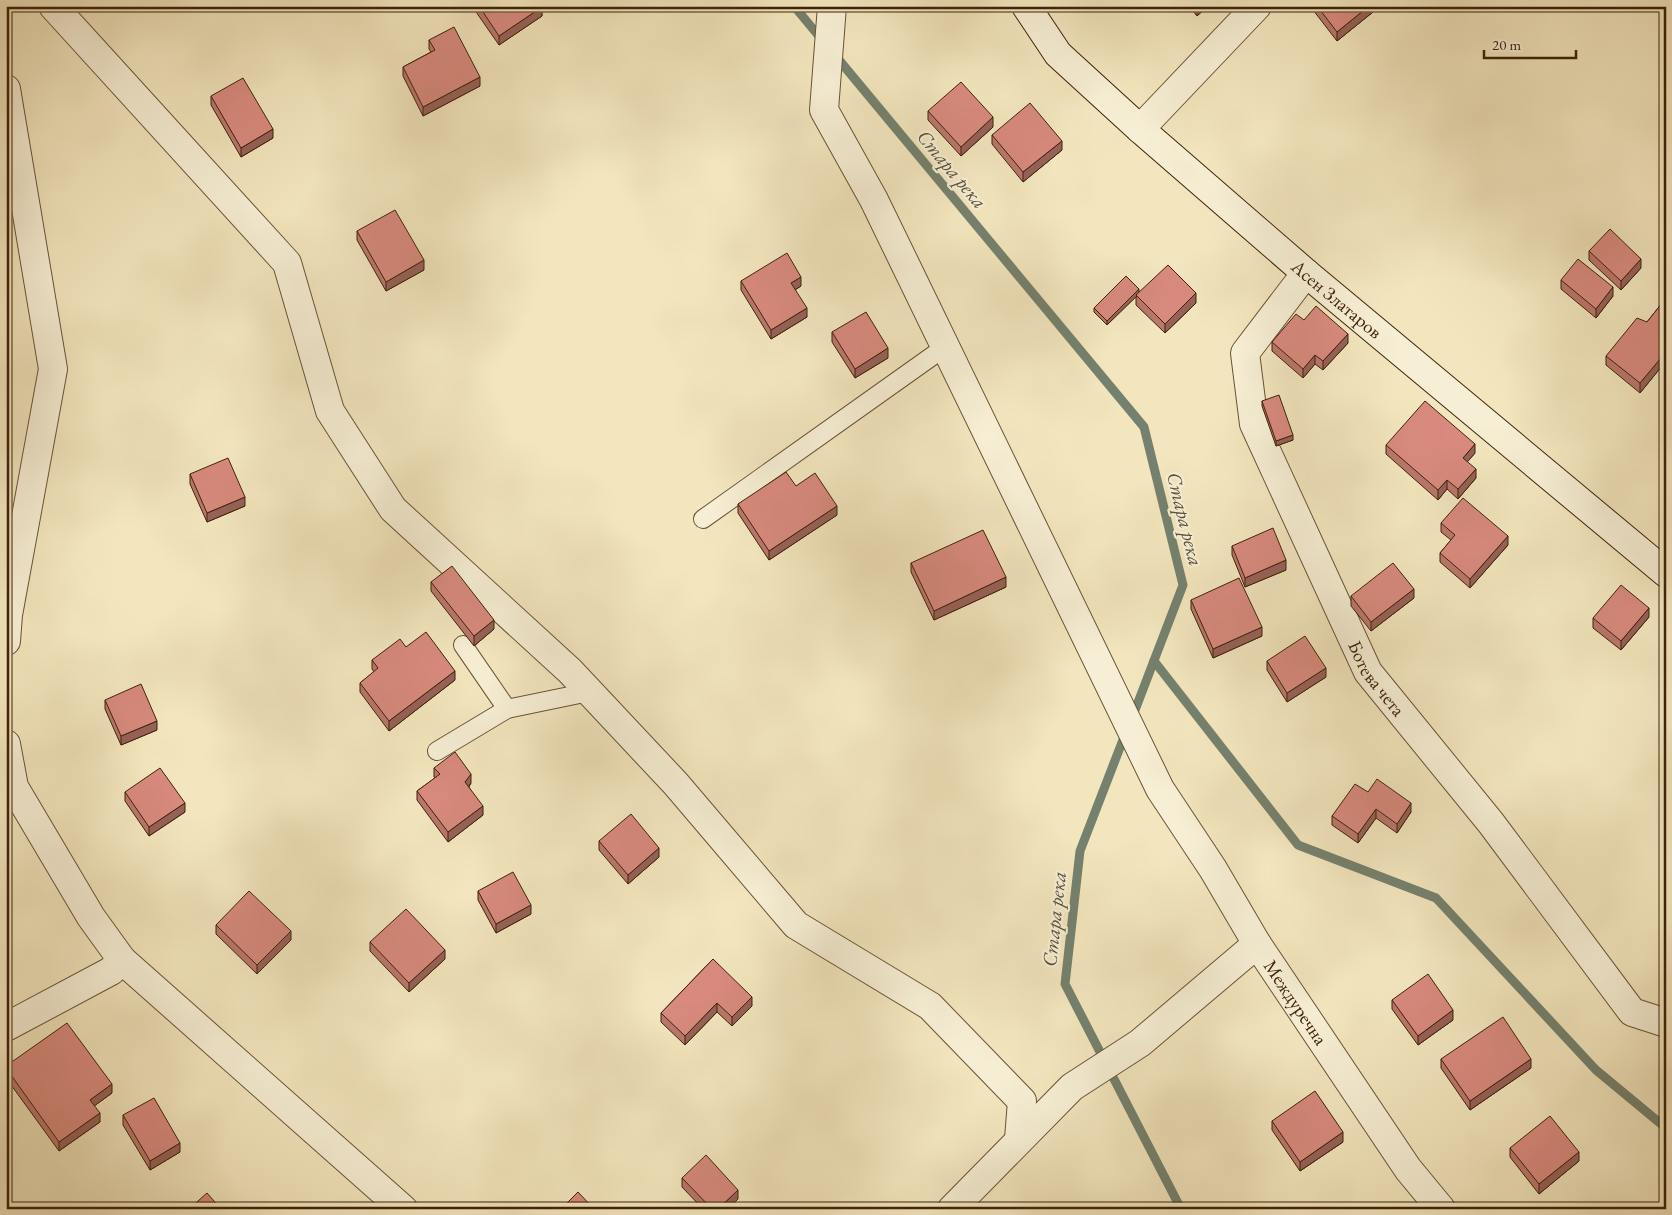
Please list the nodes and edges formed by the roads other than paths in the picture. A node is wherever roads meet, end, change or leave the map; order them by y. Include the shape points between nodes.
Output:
1 (53, 6) edge
2 (832, 6) edge
3 (1026, 6) edge
4 (1257, 6) edge
5 (6, 89) edge
6 (1140, 129) junction
7 (1306, 273) junction
8 (945, 347) junction
9 (703, 519) dead end
10 (1664, 569) edge
11 (6, 641) edge
12 (463, 645) dead end
13 (589, 692) junction
14 (506, 710) junction
15 (6, 744) edge
16 (437, 751) dead end
17 (1258, 944) junction
18 (122, 960) junction
19 (1666, 1023) edge
20 (6, 1027) edge
21 (1019, 1139) junction
22 (403, 1209) edge
23 (952, 1209) edge
24 (1441, 1209) edge

1 - 13 street via 287,264 330,411 393,509
2 - 8 street, Междуречна via 824,110 874,200
3 - 6 street, Асен Златаров via 1058,54
4 - 6 street
5 - 11 street via 53,369
6 - 7 street, Асен Златаров
7 - 10 street, Асен Златаров
7 - 19 street, Ботева чета via 1245,354 1254,424 1368,672 1490,823 1632,1012
8 - 9 lane
8 - 17 street, Междуречна via 1160,789
12 - 14 lane
13 - 14 lane
13 - 21 street via 676,784 796,925 930,1006 1022,1101
14 - 16 lane
15 - 18 street via 14,787 91,917
17 - 21 street via 1140,1043 1072,1086
17 - 24 street, Междуречна via 1408,1169
18 - 20 street via 111,971
18 - 22 street
21 - 23 street

